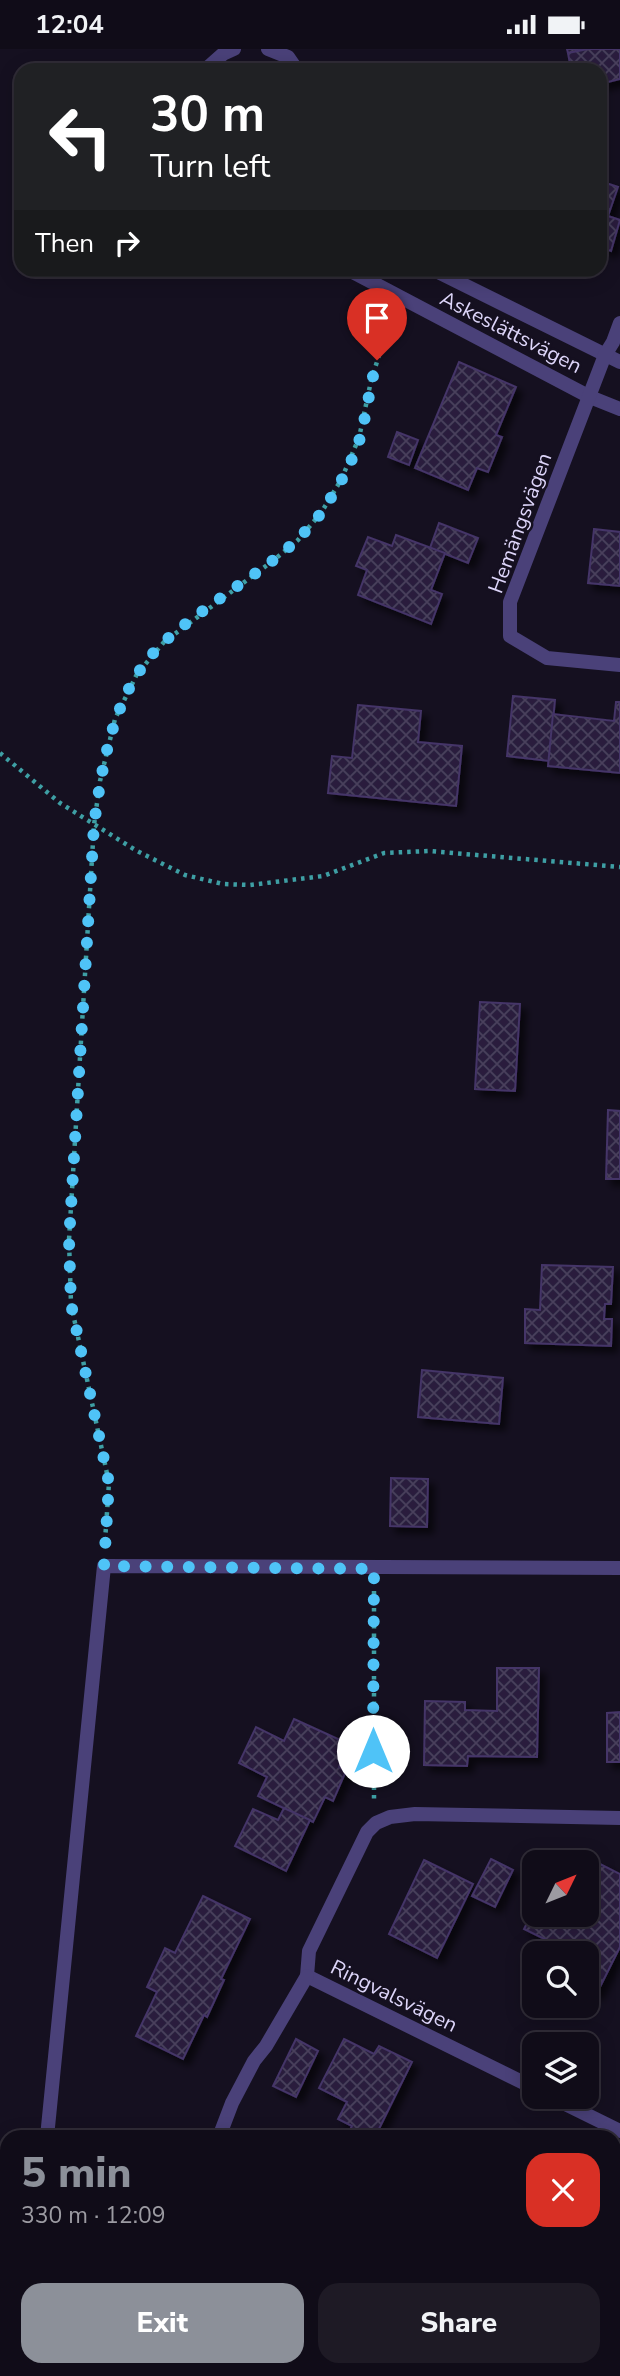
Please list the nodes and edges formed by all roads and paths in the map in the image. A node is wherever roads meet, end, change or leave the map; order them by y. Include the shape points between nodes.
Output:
1 (234, 49) edge
2 (268, 49) edge
3 (213, 63) edge
4 (292, 63) edge
5 (361, 277) edge
6 (448, 277) edge
7 (397, 297) junction
8 (620, 323) edge
9 (605, 355) junction
10 (620, 362) edge
11 (590, 397) junction
12 (620, 409) edge
13 (620, 665) edge
14 (0, 754) edge
15 (94, 825) junction
16 (620, 867) edge
17 (104, 1566) junction
18 (620, 1568) edge
19 (374, 1569) junction
20 (620, 1818) edge
21 (376, 1823) junction
22 (307, 1976) junction
23 (522, 2082) edge
24 (575, 2109) edge
25 (49, 2130) edge
26 (222, 2130) edge
27 (618, 2130) edge

1 - 3 street
2 - 4 street
5 - 7 street, Askeslättsvägen
6 - 9 street, Askeslättsvägen
7 - 11 street, Askeslättsvägen
7 - 15 path via 359,438 341,480 298,540 164,642 137,674 114,719
8 - 9 street
9 - 10 street, Askeslättsvägen
9 - 11 street
11 - 12 street, Askeslättsvägen
11 - 13 street, Hemängsvägen via 510,602 510,636 547,658
14 - 15 path
15 - 16 path via 185,875 223,884 323,876 384,853
15 - 17 path via 69,1240 71,1304 109,1483
17 - 19 street
17 - 25 street
18 - 19 street
19 - 21 path
20 - 21 street via 415,1814
21 - 22 street, Ringvalsvägen via 359,1846 309,1951
22 - 23 street, Ringvalsvägen
22 - 26 street via 254,2061
24 - 27 street

